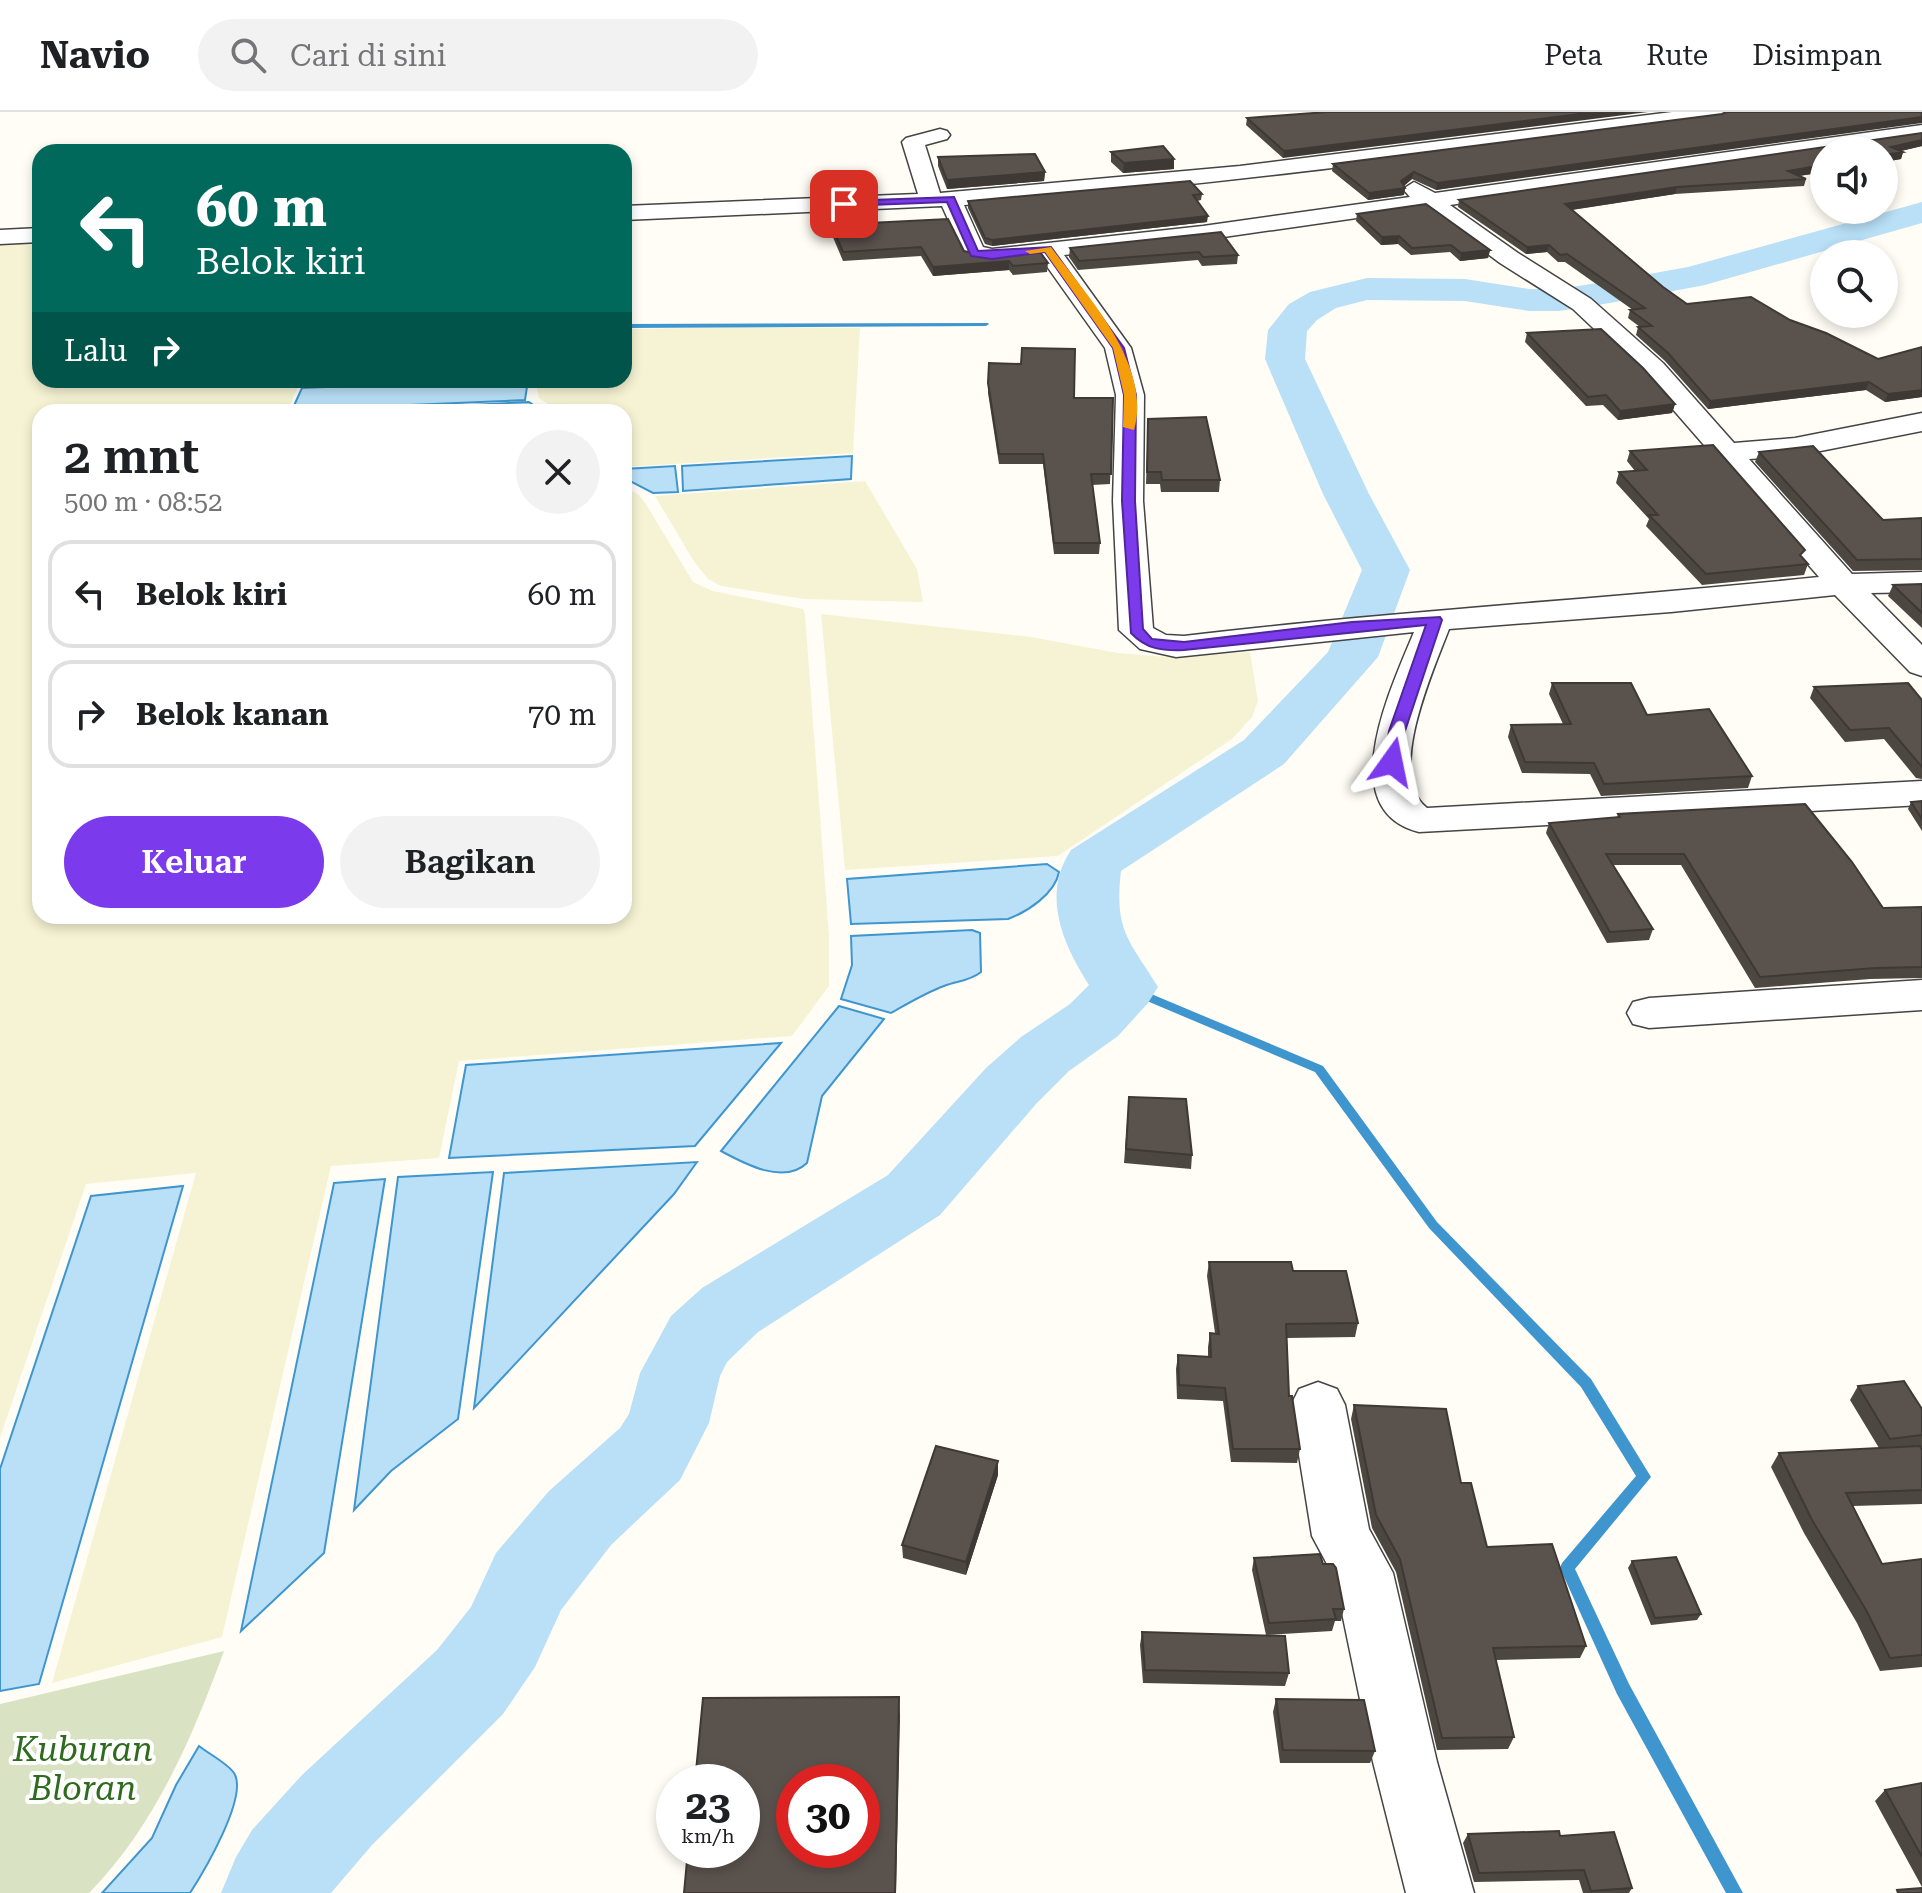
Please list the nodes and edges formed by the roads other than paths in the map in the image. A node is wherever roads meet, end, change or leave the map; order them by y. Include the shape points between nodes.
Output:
1 (1720, 112) edge
2 (1863, 117) edge
3 (1471, 119) edge
4 (1911, 132) edge
5 (940, 135) dead end
6 (1495, 140) junction
7 (1371, 156) junction
8 (1428, 199) junction
9 (941, 200) junction
10 (632, 213) edge
11 (32, 235) edge
12 (0, 237) edge
13 (1047, 249) junction
14 (1922, 422) edge
15 (1724, 452) junction
16 (1922, 582) edge
17 (1843, 584) junction
18 (1426, 621) junction
19 (1922, 665) edge
20 (1922, 793) edge
21 (1922, 995) edge
22 (1649, 1013) dead end
23 (1318, 1405) dead end
24 (1440, 1893) edge

1 - 6 street
2 - 4 street
3 - 6 street
4 - 8 street
5 - 9 street via 913,142
6 - 7 street
7 - 8 street
7 - 9 street
8 - 13 street via 1203,233
8 - 15 street via 1582,304 1653,369
9 - 10 street
9 - 13 street via 974,254
11 - 12 street
13 - 18 street via 1118,348 1130,395 1128,501 1136,630 1147,642 1166,647
14 - 15 street via 1795,447
15 - 17 street
16 - 17 street
17 - 18 street
17 - 19 street
18 - 20 street via 1392,762 1397,798 1419,820
21 - 22 street
23 - 24 street via 1341,1536 1363,1573

